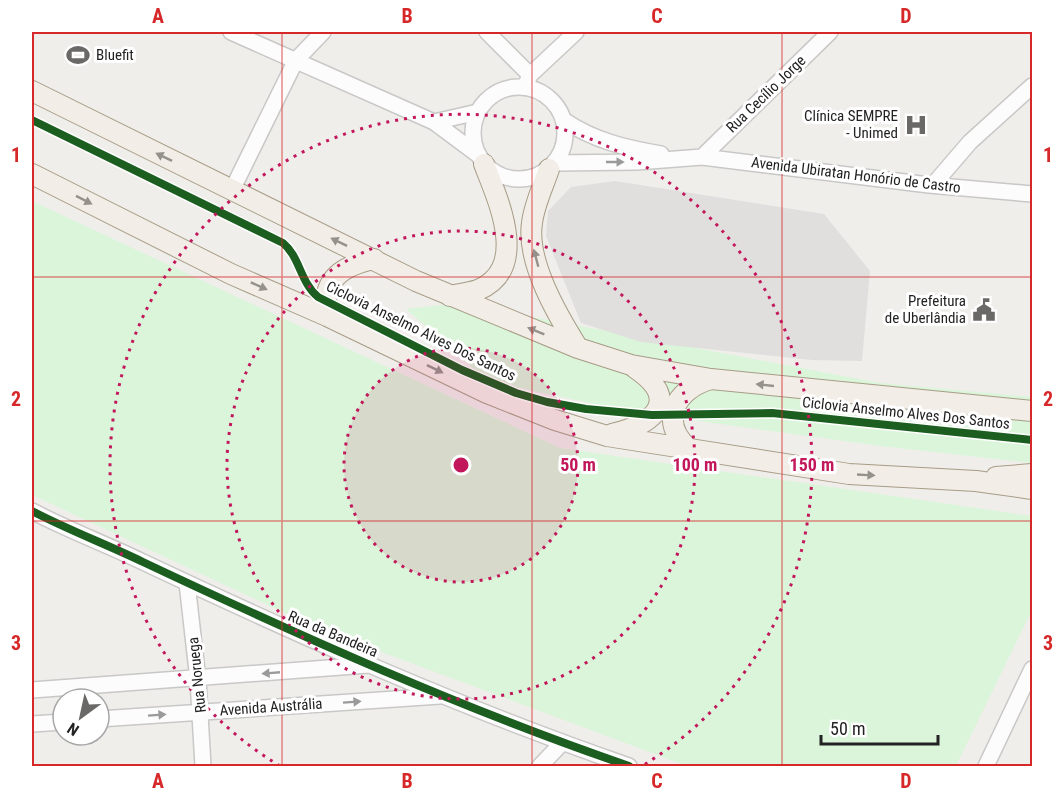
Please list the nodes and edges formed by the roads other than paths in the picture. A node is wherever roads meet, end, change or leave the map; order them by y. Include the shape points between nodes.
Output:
1 (231, 32) edge
2 (323, 32) edge
3 (487, 32) edge
4 (576, 32) edge
5 (830, 32) edge
6 (296, 60) junction
7 (527, 81) junction
8 (1032, 86) edge
9 (32, 92) edge
10 (478, 112) junction
11 (565, 121) junction
12 (434, 122) junction
13 (679, 157) junction
14 (702, 157) junction
15 (481, 159) junction
16 (553, 166) junction
17 (32, 174) edge
18 (933, 185) junction
19 (232, 190) junction
20 (1032, 194) edge
21 (374, 260) junction
22 (450, 296) junction
23 (327, 316) junction
24 (578, 348) junction
25 (631, 365) junction
26 (711, 379) junction
27 (1032, 411) edge
28 (607, 436) junction
29 (689, 449) junction
30 (1032, 474) edge
31 (976, 481) junction
32 (1032, 489) edge
33 (32, 511) edge
34 (57, 524) junction
35 (32, 526) edge
36 (187, 583) junction
37 (371, 665) junction
38 (1032, 669) edge
39 (198, 680) junction
40 (32, 690) edge
41 (443, 696) junction
42 (201, 711) junction
43 (111, 718) edge
44 (51, 723) edge
45 (32, 724) edge
46 (562, 743) junction
47 (203, 766) edge
48 (540, 766) edge
49 (629, 766) edge
50 (986, 766) edge

1 - 6 street
2 - 6 street
3 - 7 street
4 - 7 street
5 - 14 street, Rua Cecílio Jorge
6 - 12 street
6 - 19 street
7 - 10 street via 498,92
7 - 11 street via 550,98
8 - 18 street via 970,142
19 -> 9 main road
10 - 12 street
10 - 15 street via 473,140
11 - 13 street, Avenida Ubiratan Honório de Castro via 621,147
11 - 16 street via 564,148
12 - 15 street
13 - 14 street, Avenida Ubiratan Honório de Castro
16 -> 13 street, Avenida Ubiratan Honório de Castro
14 - 18 street, Avenida Ubiratan Honório de Castro
15 - 16 street via 495,173 508,178 537,177
15 - 22 main road via 506,228 503,264 493,280 477,290
24 -> 16 main road via 543,282 532,243 534,212
17 -> 23 main road via 231,274
18 - 20 street, Avenida Ubiratan Honório de Castro
21 -> 19 main road
21 - 22 main road
21 - 23 main road via 355,264 338,274 324,300
24 -> 22 main road
23 -> 28 main road via 487,393
24 - 25 main road
25 - 26 main road
25 - 28 main road via 651,379 659,405 646,423
27 -> 26 main road
26 - 29 main road via 697,383 683,394 673,414 672,429
28 - 29 main road
29 -> 31 main road via 849,474
30 - 31 main road via 1006,474
31 - 32 main road
33 - 34 street, Rua da Bandeira
34 - 35 street
34 - 36 street, Rua da Bandeira
36 - 37 street, Rua da Bandeira
36 - 39 street, Rua Noruega
37 -> 39 street
37 - 41 street, Rua da Bandeira
38 - 50 street
39 - 40 street
39 - 42 street, Rua Noruega
42 -> 41 street, Avenida Austrália
41 - 46 street, Rua da Bandeira
43 -> 42 street, Avenida Austrália
42 - 47 street, Rua Noruega
44 - 45 street
46 - 48 street
46 - 49 street, Rua da Bandeira

